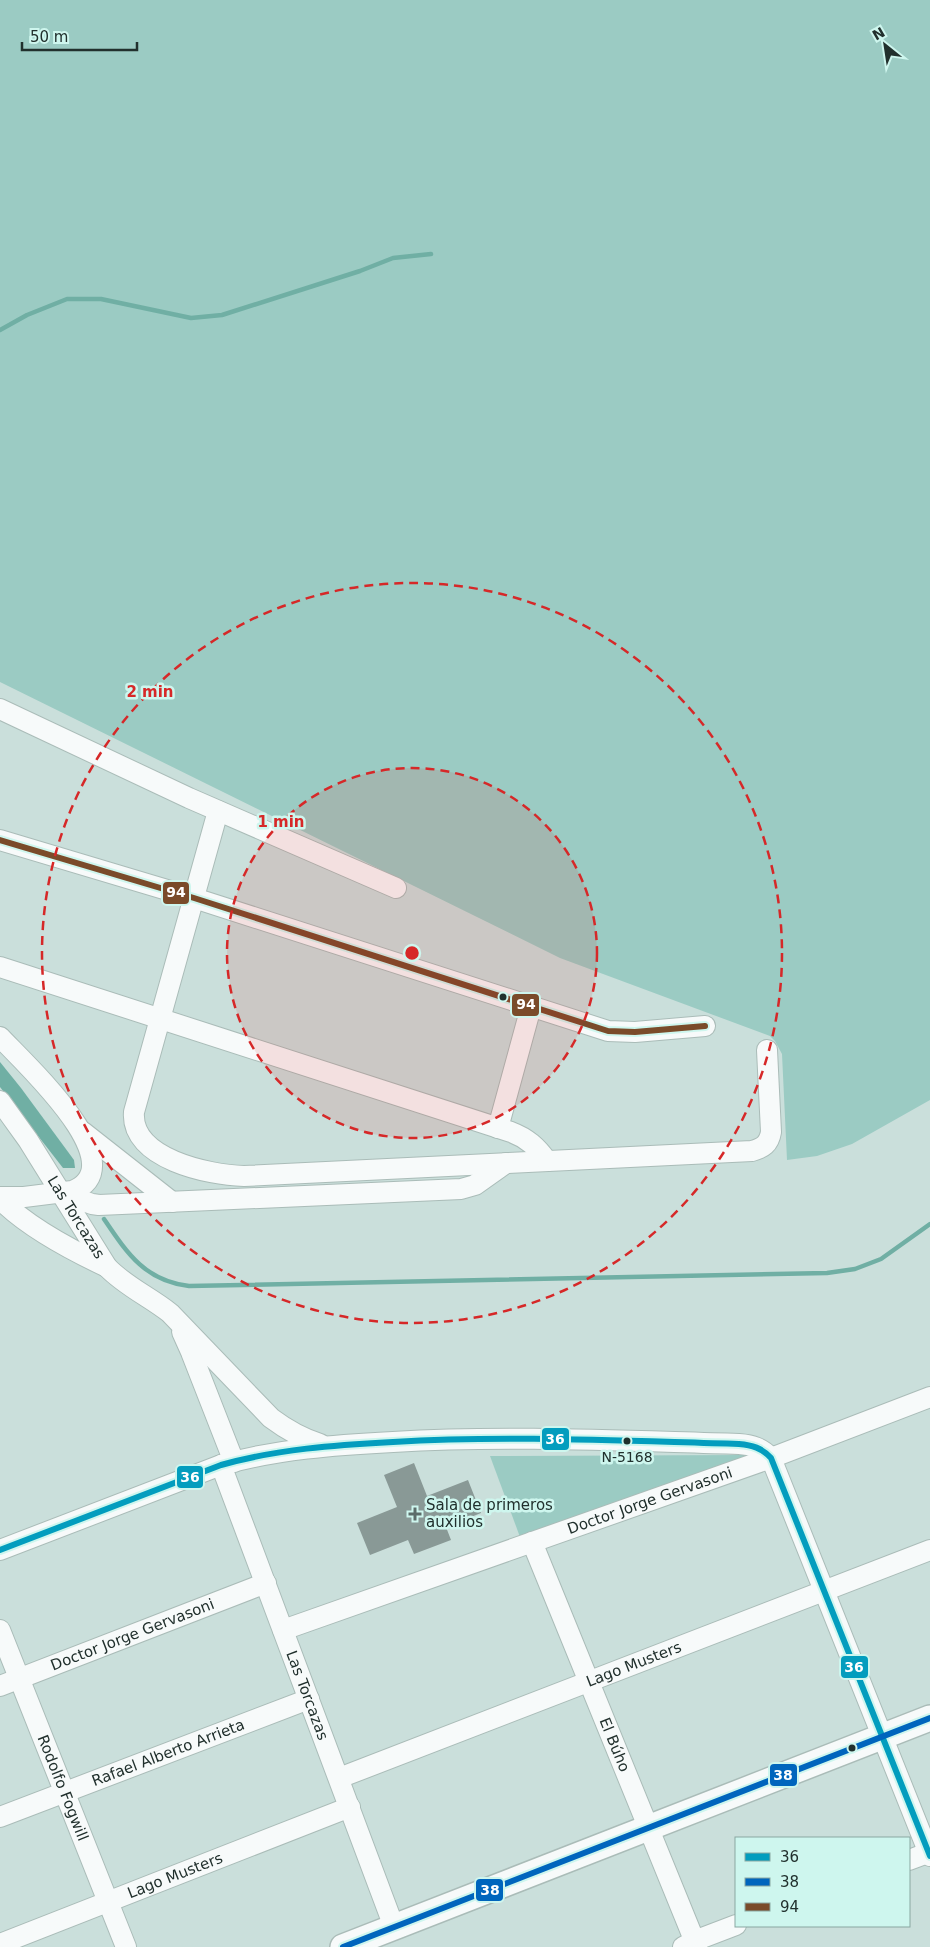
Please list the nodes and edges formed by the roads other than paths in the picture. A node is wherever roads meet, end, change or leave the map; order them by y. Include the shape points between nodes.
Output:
1 (0, 709) edge
2 (218, 811) junction
3 (0, 840) edge
4 (396, 888) dead end
5 (194, 898) junction
6 (0, 967) edge
7 (531, 1007) junction
8 (160, 1018) junction
9 (705, 1026) dead end
10 (0, 1037) edge
11 (767, 1050) dead end
12 (0, 1102) edge
13 (80, 1130) junction
14 (504, 1130) junction
15 (547, 1161) junction
16 (506, 1163) junction
17 (61, 1193) junction
18 (0, 1198) edge
19 (172, 1202) junction
20 (107, 1267) junction
21 (170, 1313) junction
22 (930, 1398) edge
23 (327, 1445) junction
24 (771, 1458) junction
25 (227, 1463) junction
26 (532, 1542) junction
27 (0, 1550) edge
28 (930, 1550) edge
29 (266, 1583) junction
30 (824, 1591) junction
31 (0, 1630) edge
32 (283, 1630) junction
33 (19, 1679) junction
34 (589, 1681) junction
35 (0, 1686) edge
36 (309, 1699) junction
37 (930, 1718) edge
38 (882, 1736) junction
39 (339, 1778) junction
40 (64, 1792) junction
41 (350, 1807) junction
42 (0, 1816) edge
43 (648, 1828) junction
44 (930, 1854) edge
45 (910, 1860) edge
46 (108, 1902) junction
47 (735, 1925) edge
48 (394, 1927) junction
49 (0, 1944) edge
50 (691, 1945) edge
51 (126, 1947) edge
52 (343, 1947) edge

1 - 2 street
2 - 4 street
2 - 5 street
3 - 5 street
5 - 7 street
5 - 8 street
6 - 8 street
7 - 9 street via 608,1032
7 - 14 street
8 - 14 street
8 - 16 street via 133,1121 135,1129 148,1145 187,1167 225,1176 244,1176
10 - 13 street via 55,1097
11 - 15 street via 771,1132 770,1140 758,1149
12 - 17 street, Las Torcazas
13 - 17 street via 90,1152 92,1172 79,1188
13 - 19 street
14 - 15 street via 528,1140
14 - 16 street via 516,1148
15 - 16 street
16 - 19 street via 475,1185 461,1190
17 - 18 street
17 - 19 street via 98,1205
17 - 20 street, Las Torcazas
18 - 20 street via 10,1209 75,1252
20 - 21 street, Las Torcazas via 116,1277
21 - 23 street, Las Torcazas via 271,1418 305,1439
21 - 25 street, Las Torcazas via 191,1352
22 - 24 street, Doctor Jorge Gervasoni
23 - 24 street via 458,1438 534,1438 748,1445 765,1451
23 - 25 street
24 - 26 street, Doctor Jorge Gervasoni
24 - 30 street
25 - 27 street
25 - 29 street, Las Torcazas
26 - 32 street, Doctor Jorge Gervasoni
26 - 34 street, El Búho
28 - 30 street, Lago Musters
29 - 32 street, Las Torcazas
29 - 33 street, Doctor Jorge Gervasoni
30 - 34 street, Lago Musters
30 - 38 street
31 - 33 street, Rodolfo Fogwill
32 - 36 street, Las Torcazas
33 - 35 street, Doctor Jorge Gervasoni
33 - 40 street, Rodolfo Fogwill
34 - 39 street, Lago Musters
34 - 43 street, El Búho
36 - 39 street, Las Torcazas
36 - 40 street, Rafael Alberto Arrieta
37 - 38 main road
38 - 43 main road
38 - 44 street
39 - 41 street, Las Torcazas
40 - 42 street, Rafael Alberto Arrieta
40 - 46 street, Rodolfo Fogwill
41 - 46 street, Lago Musters
41 - 48 street, Las Torcazas
43 - 48 main road
43 - 50 street, El Búho
44 - 45 street
46 - 49 street, Lago Musters
46 - 51 street, Rodolfo Fogwill
47 - 50 street
48 - 52 main road

